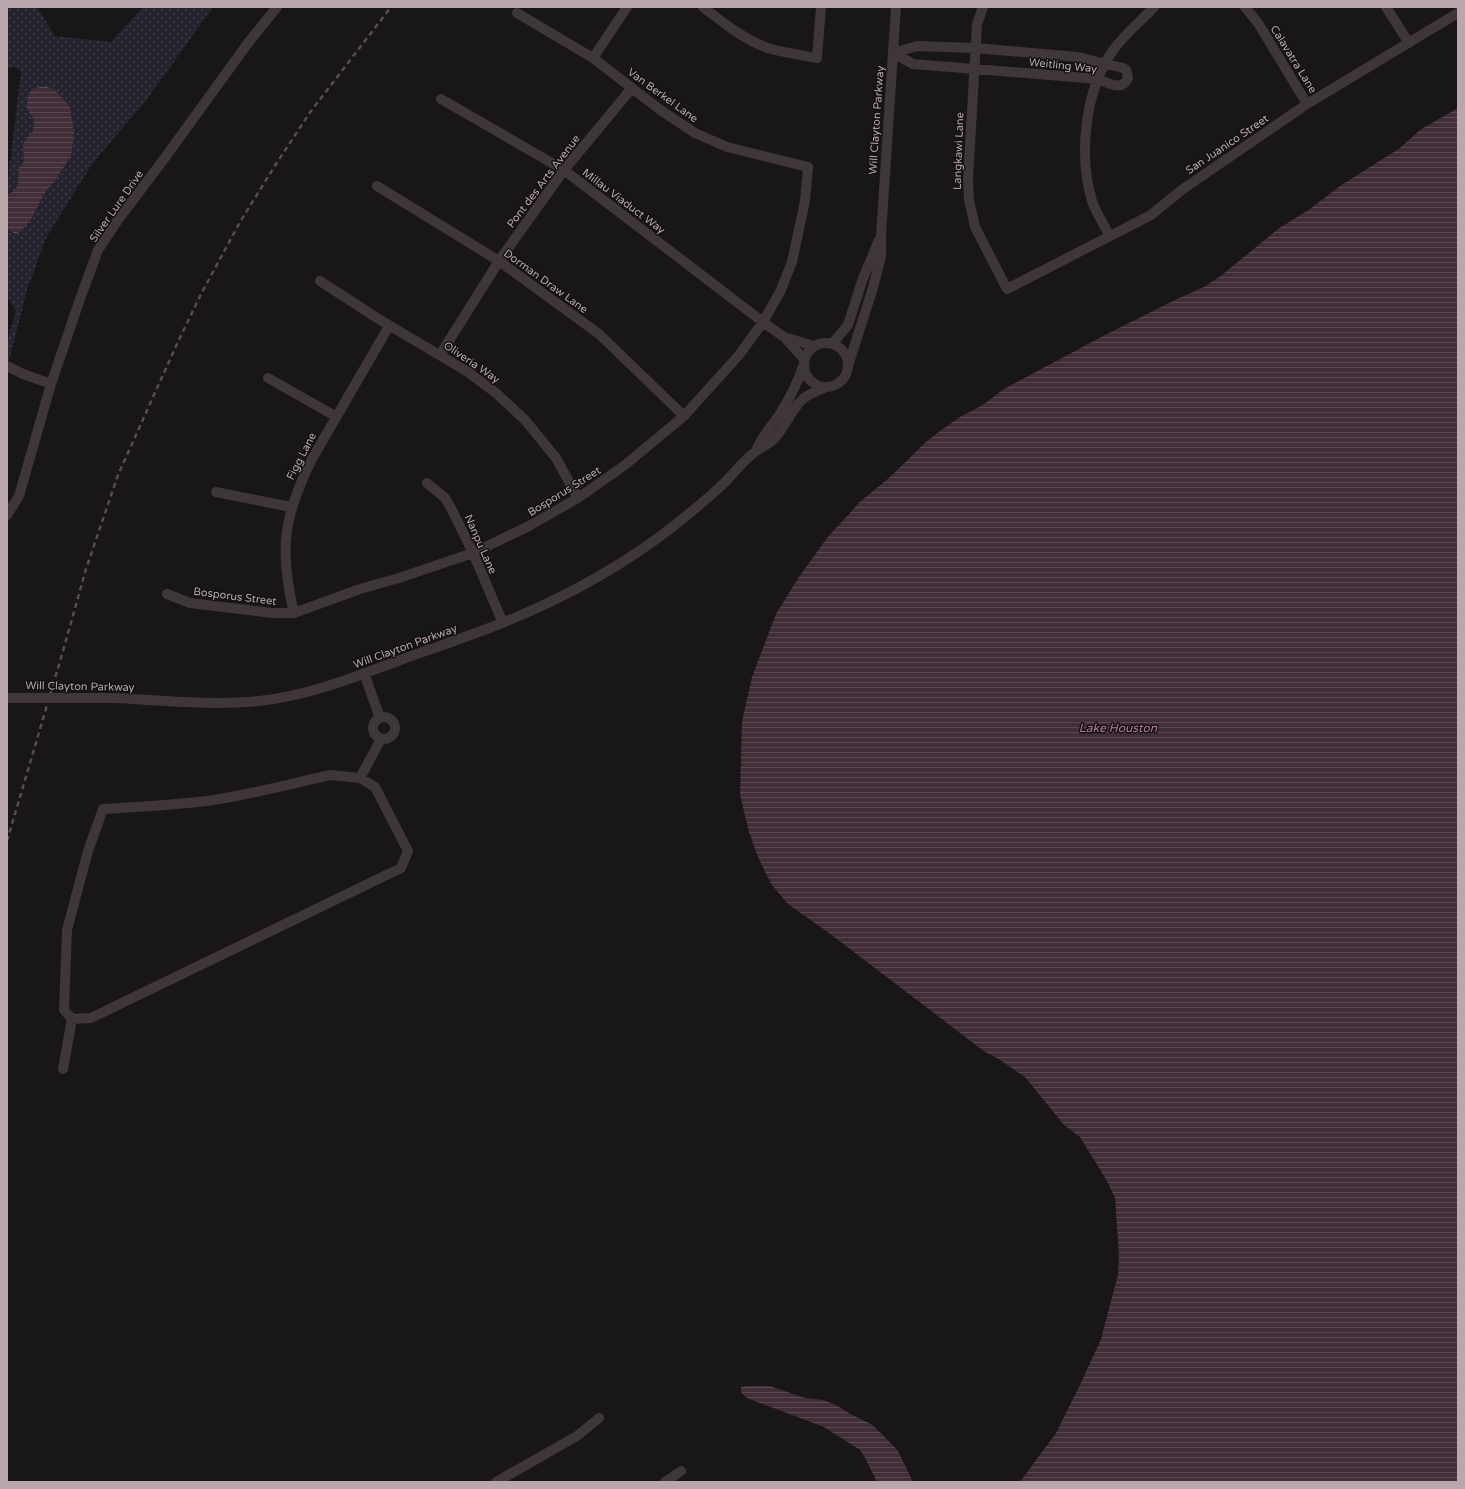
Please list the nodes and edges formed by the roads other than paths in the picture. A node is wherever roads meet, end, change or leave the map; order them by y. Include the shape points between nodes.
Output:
1 (277, 7) edge
2 (627, 7) edge
3 (703, 7) edge
4 (821, 7) edge
5 (896, 7) edge
6 (983, 7) edge
7 (1154, 7) edge
8 (1245, 7) edge
9 (1386, 7) edge
10 (1458, 13) edge
11 (518, 14) dead end
12 (1409, 43) junction
13 (975, 48) junction
14 (893, 53) junction
15 (593, 58) junction
16 (1105, 63) junction
17 (974, 69) junction
18 (1098, 79) junction
19 (632, 88) junction
20 (441, 99) dead end
21 (1307, 104) junction
22 (808, 167) joint
23 (564, 170) junction
24 (377, 186) dead end
25 (880, 234) junction
26 (1110, 236) junction
27 (499, 261) junction
28 (320, 280) dead end
29 (1007, 289) joint
30 (763, 322) junction
31 (390, 326) junction
32 (784, 337) junction
33 (832, 344) junction
34 (814, 346) junction
35 (440, 355) junction
36 (804, 361) junction
37 (7, 366) edge
38 (848, 366) junction
39 (268, 378) dead end
40 (51, 384) junction
41 (826, 387) junction
42 (336, 416) junction
43 (684, 416) junction
44 (756, 451) junction
45 (427, 483) dead end
46 (216, 492) dead end
47 (578, 498) junction
48 (291, 507) junction
49 (7, 515) edge
50 (473, 552) junction
51 (167, 594) dead end
52 (294, 613) junction
53 (503, 623) junction
54 (364, 673) junction
55 (7, 698) edge
56 (380, 718) junction
57 (381, 739) junction
58 (360, 778) junction
59 (72, 1019) junction
60 (63, 1070) dead end
61 (600, 1418) dead end
62 (681, 1471) dead end
63 (496, 1482) edge
64 (665, 1482) edge

1 - 40 street, Silver Lure Drive via 98,250
2 - 15 street
3 - 4 street via 730,28 755,42 777,50 817,58
5 - 14 street, Will Clayton Parkway
6 - 13 street, Langkawi Lane via 977,24
7 - 16 street via 1114,48
8 - 21 street, Calavatra Lane via 1258,23
9 - 12 street
10 - 12 street, San Juanico Street
11 - 15 street, Van Berkel Lane
12 - 21 street, San Juanico Street
13 - 14 street, Weitling Way via 917,46
13 - 16 street, Weitling Way via 1078,56
13 - 17 street, Langkawi Lane
14 - 17 street, Weitling Way via 913,64
14 - 25 street, Will Clayton Parkway
15 - 19 street, Van Berkel Lane
16 - 18 street
16 - 18 street, Weitling Way via 1123,68 1128,78 1120,87
17 - 18 street, Weitling Way
17 - 29 street, Langkawi Lane via 969,200 975,227
18 - 26 street via 1091,98 1086,126 1086,175 1093,202
19 - 22 street, Van Berkel Lane via 675,121 710,140 743,152
19 - 23 street, Pont des Arts Avenue
20 - 23 street, Millau Viaduct Way
21 - 26 street, San Juanico Street via 1183,189 1151,215
22 - 30 street, Bosporus Street via 805,201 792,262 780,292
23 - 27 street, Pont des Arts Avenue
23 - 30 street, Millau Viaduct Way
24 - 27 street, Dorman Draw Lane
25 - 33 street, Will Clayton Parkway via 848,325
25 - 38 street, Will Clayton Parkway via 881,257
26 - 29 street, San Juanico Street
27 - 35 street, Pont des Arts Avenue
27 - 43 street, Dorman Draw Lane via 599,334
28 - 31 street, Oliveria Way
30 - 32 street, Millau Viaduct Way
30 - 43 street, Bosporus Street via 739,355
31 - 35 street, Oliveria Way
31 - 42 street, Figg Lane
32 - 34 street, Millau Viaduct Way
32 - 36 street, Millau Viaduct Way
33 - 34 street
33 - 38 street via 845,354
34 - 36 street via 808,351
35 - 47 street, Oliveria Way via 496,393 525,420 556,458
36 - 41 street via 806,375 810,380 816,385
36 - 44 street, Will Clayton Parkway via 799,379 787,403
37 - 40 street
38 - 41 street via 837,384
39 - 42 street
40 - 49 street, Silver Lure Drive via 23,485
41 - 44 street, Will Clayton Parkway via 804,399 774,439
42 - 48 street, Figg Lane via 302,477
43 - 47 street, Bosporus Street via 625,465
44 - 53 street, Will Clayton Parkway via 698,506 633,554 559,598
45 - 50 street, Nanpu Lane via 444,498
46 - 48 street
47 - 50 street, Bosporus Street via 530,526
48 - 52 street, Figg Lane via 285,540 289,590
50 - 52 street, Bosporus Street
50 - 53 street, Nanpu Lane
51 - 52 street, Bosporus Street via 190,603 272,613
53 - 54 street, Will Clayton Parkway
54 - 55 street, Will Clayton Parkway, bridge via 306,692 261,701 229,703 113,698
54 - 56 street
56 - 57 street via 374,722 373,729 375,735
56 - 57 street via 387,717 394,725 392,736
57 - 58 street
58 - 59 street via 375,787 408,851 401,868 91,1018
58 - 59 street via 330,774 208,801 103,809 88,851 67,930 64,1010
59 - 60 street
61 - 63 street via 571,1440
62 - 64 street

